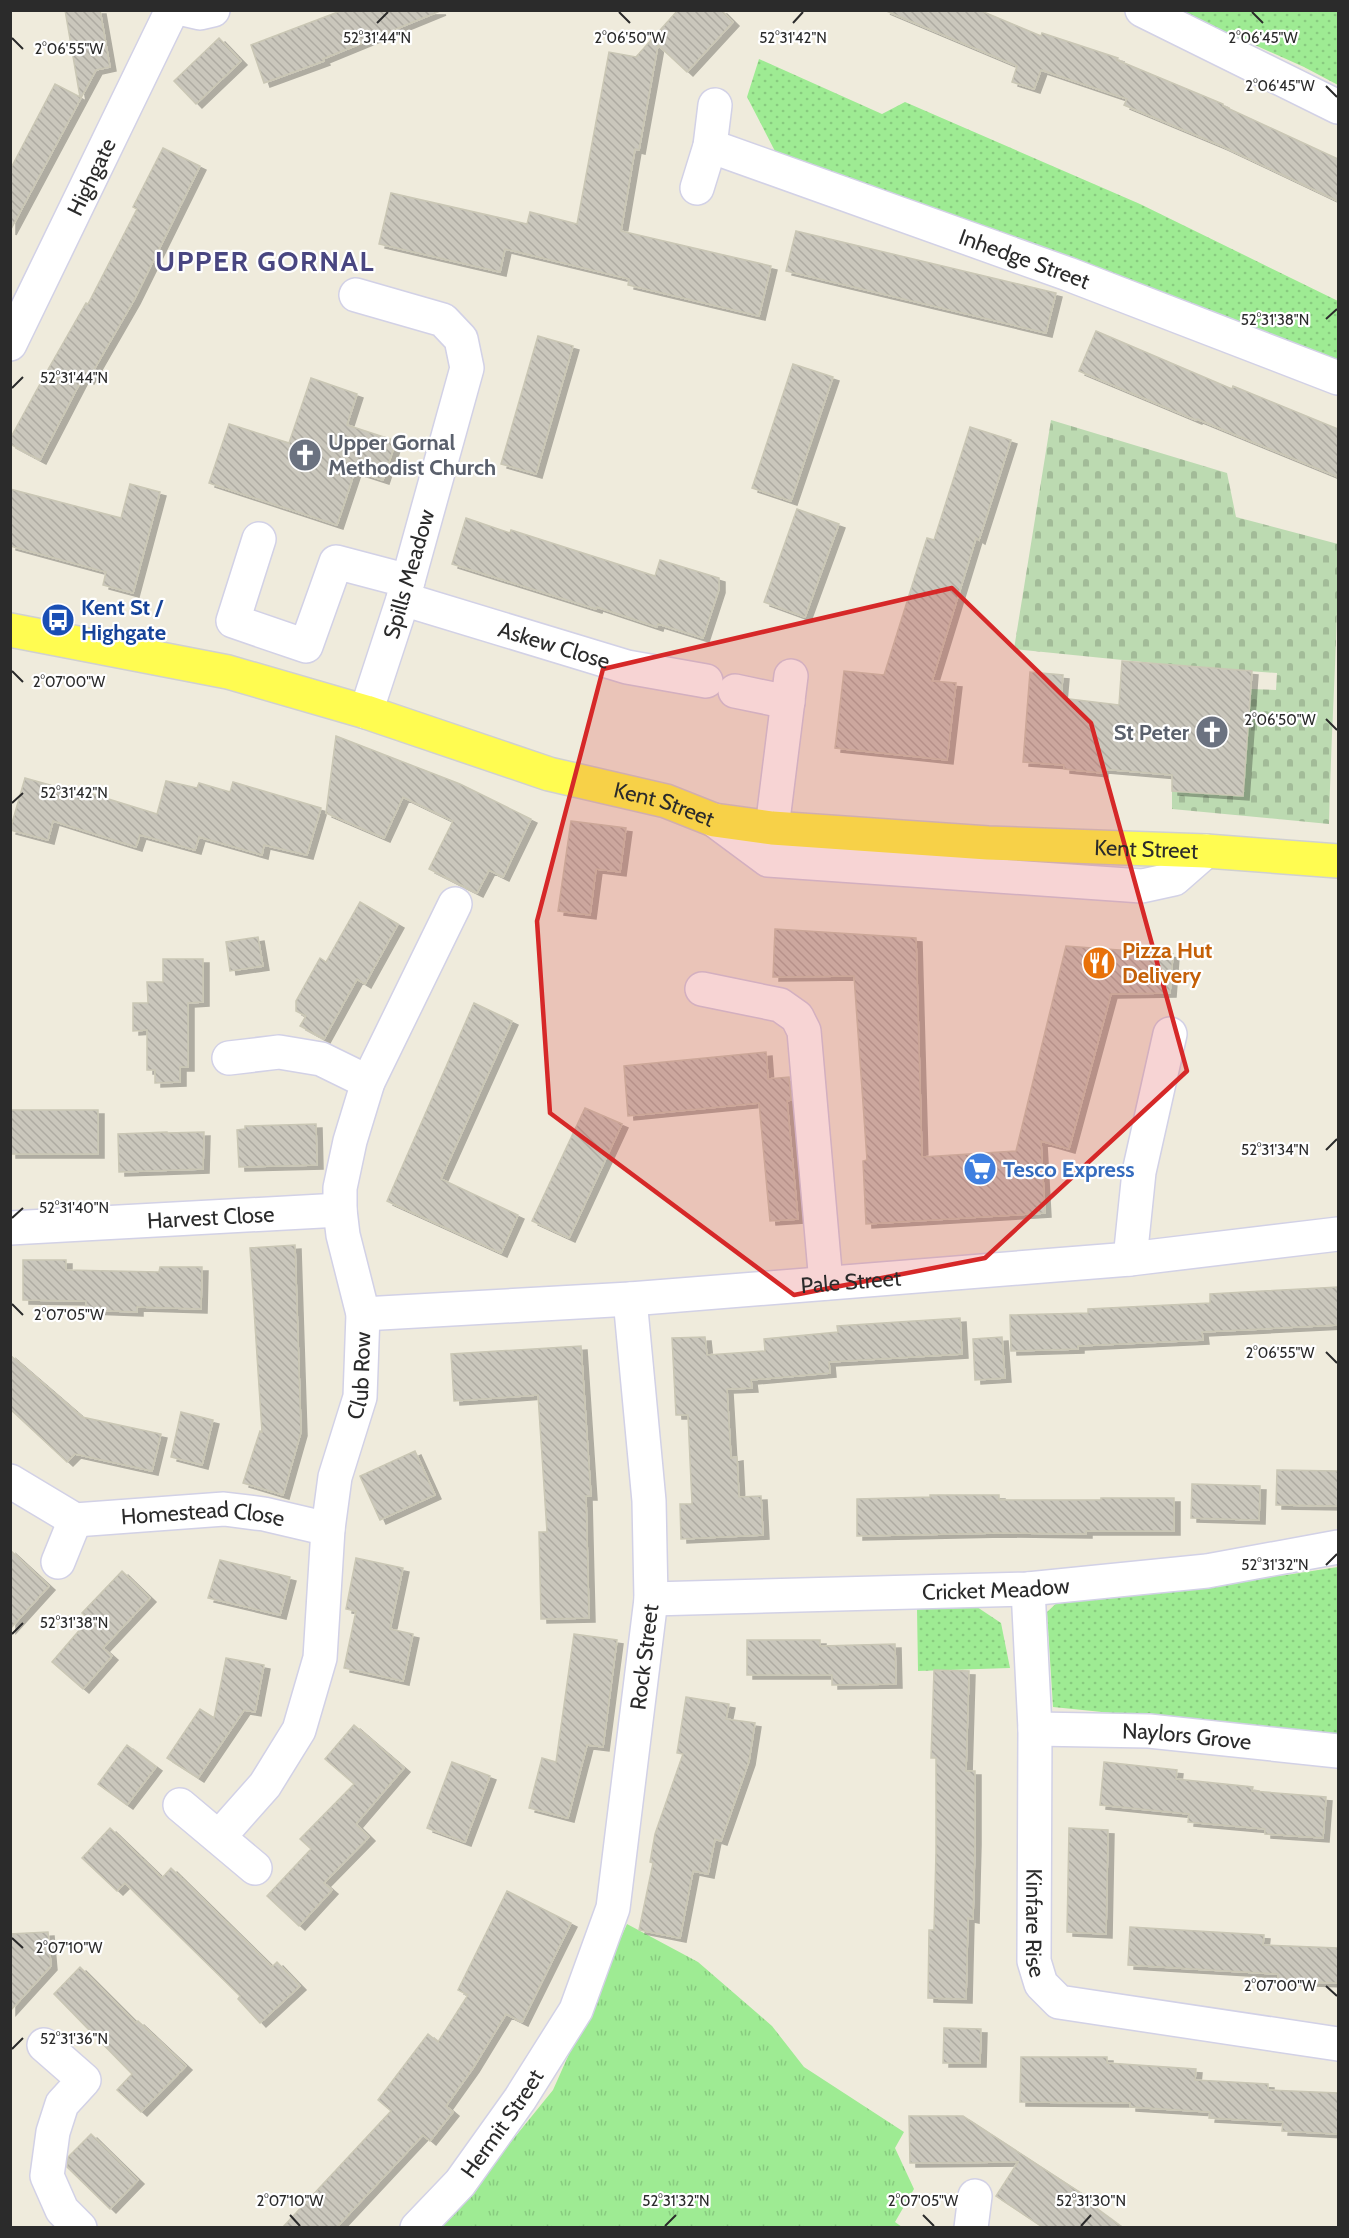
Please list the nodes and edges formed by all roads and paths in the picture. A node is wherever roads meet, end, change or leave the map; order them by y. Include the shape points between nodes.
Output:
1 (172, 10) edge
2 (188, 10) edge
3 (213, 10) edge
4 (1143, 10) edge
5 (715, 105) dead end
6 (1338, 107) edge
7 (710, 146) junction
8 (698, 188) dead end
9 (356, 296) dead end
10 (10, 344) edge
11 (1338, 378) edge
12 (259, 539) dead end
13 (406, 590) junction
14 (10, 630) edge
15 (366, 712) junction
16 (714, 820) junction
17 (772, 828) junction
18 (1206, 851) junction
19 (1338, 861) edge
20 (455, 904) dead end
21 (702, 989) dead end
22 (1170, 1034) dead end
23 (229, 1058) dead end
24 (368, 1082) junction
25 (340, 1210) junction
26 (10, 1228) edge
27 (1338, 1234) edge
28 (1130, 1259) junction
29 (826, 1283) junction
30 (630, 1299) junction
31 (363, 1314) junction
32 (10, 1481) edge
33 (75, 1520) junction
34 (328, 1529) junction
35 (1338, 1547) edge
36 (58, 1562) dead end
37 (1028, 1589) junction
38 (651, 1599) junction
39 (1035, 1730) junction
40 (1338, 1751) edge
41 (180, 1805) dead end
42 (219, 1838) junction
43 (255, 1869) dead end
44 (576, 2010) joint
45 (1338, 2044) edge
46 (44, 2045) dead end
47 (80, 2228) edge
48 (417, 2228) edge

1 - 10 street, Highgate
2 - 3 street
4 - 6 street
5 - 7 street
7 - 8 street
7 - 11 street, Inhedge Street via 1068,274
9 - 13 street, Spills Meadow via 443,321 461,339 467,368
12 - 13 street, Askew Close via 233,621 306,646 336,562
13 - 15 street, Spills Meadow
13 - 17 street, Askew Close via 627,667 720,686 789,689
14 - 15 main road, Kent Street via 228,672
15 - 16 main road, Kent Street via 549,774 666,801
16 - 17 main road, Kent Street
16 - 18 street via 768,860 1142,885 1174,879
17 - 18 main road, Kent Street via 988,843
18 - 19 main road, Kent Street
20 - 24 street, Club Row
21 - 29 street via 780,1005 797,1017 804,1031
22 - 28 street via 1139,1172
23 - 24 street via 279,1052 321,1059
24 - 25 street, Club Row via 348,1150
25 - 26 street, Harvest Close
25 - 31 street, Club Row
27 - 28 street, Pale Street
28 - 29 street, Pale Street
29 - 30 street, Pale Street
30 - 31 street, Pale Street
30 - 38 street, Rock Street via 649,1501
31 - 34 street, Club Row via 360,1397 335,1477
32 - 33 street
33 - 34 street, Homestead Close via 224,1509
33 - 36 street
34 - 42 street, Club Row via 320,1658 299,1730 265,1785
35 - 37 street, Cricket Meadow via 1207,1571
37 - 38 street, Cricket Meadow
37 - 39 street, Kinfare Rise
38 - 44 street, Rock Street via 613,1908
39 - 40 street, Naylors Grove via 1149,1731
39 - 45 street, Kinfare Rise via 1034,1961 1041,1984 1059,2002
41 - 42 street
42 - 43 street
44 - 48 street, Hermit Street via 460,2183
46 - 47 street via 84,2080 62,2104 46,2176 62,2210

